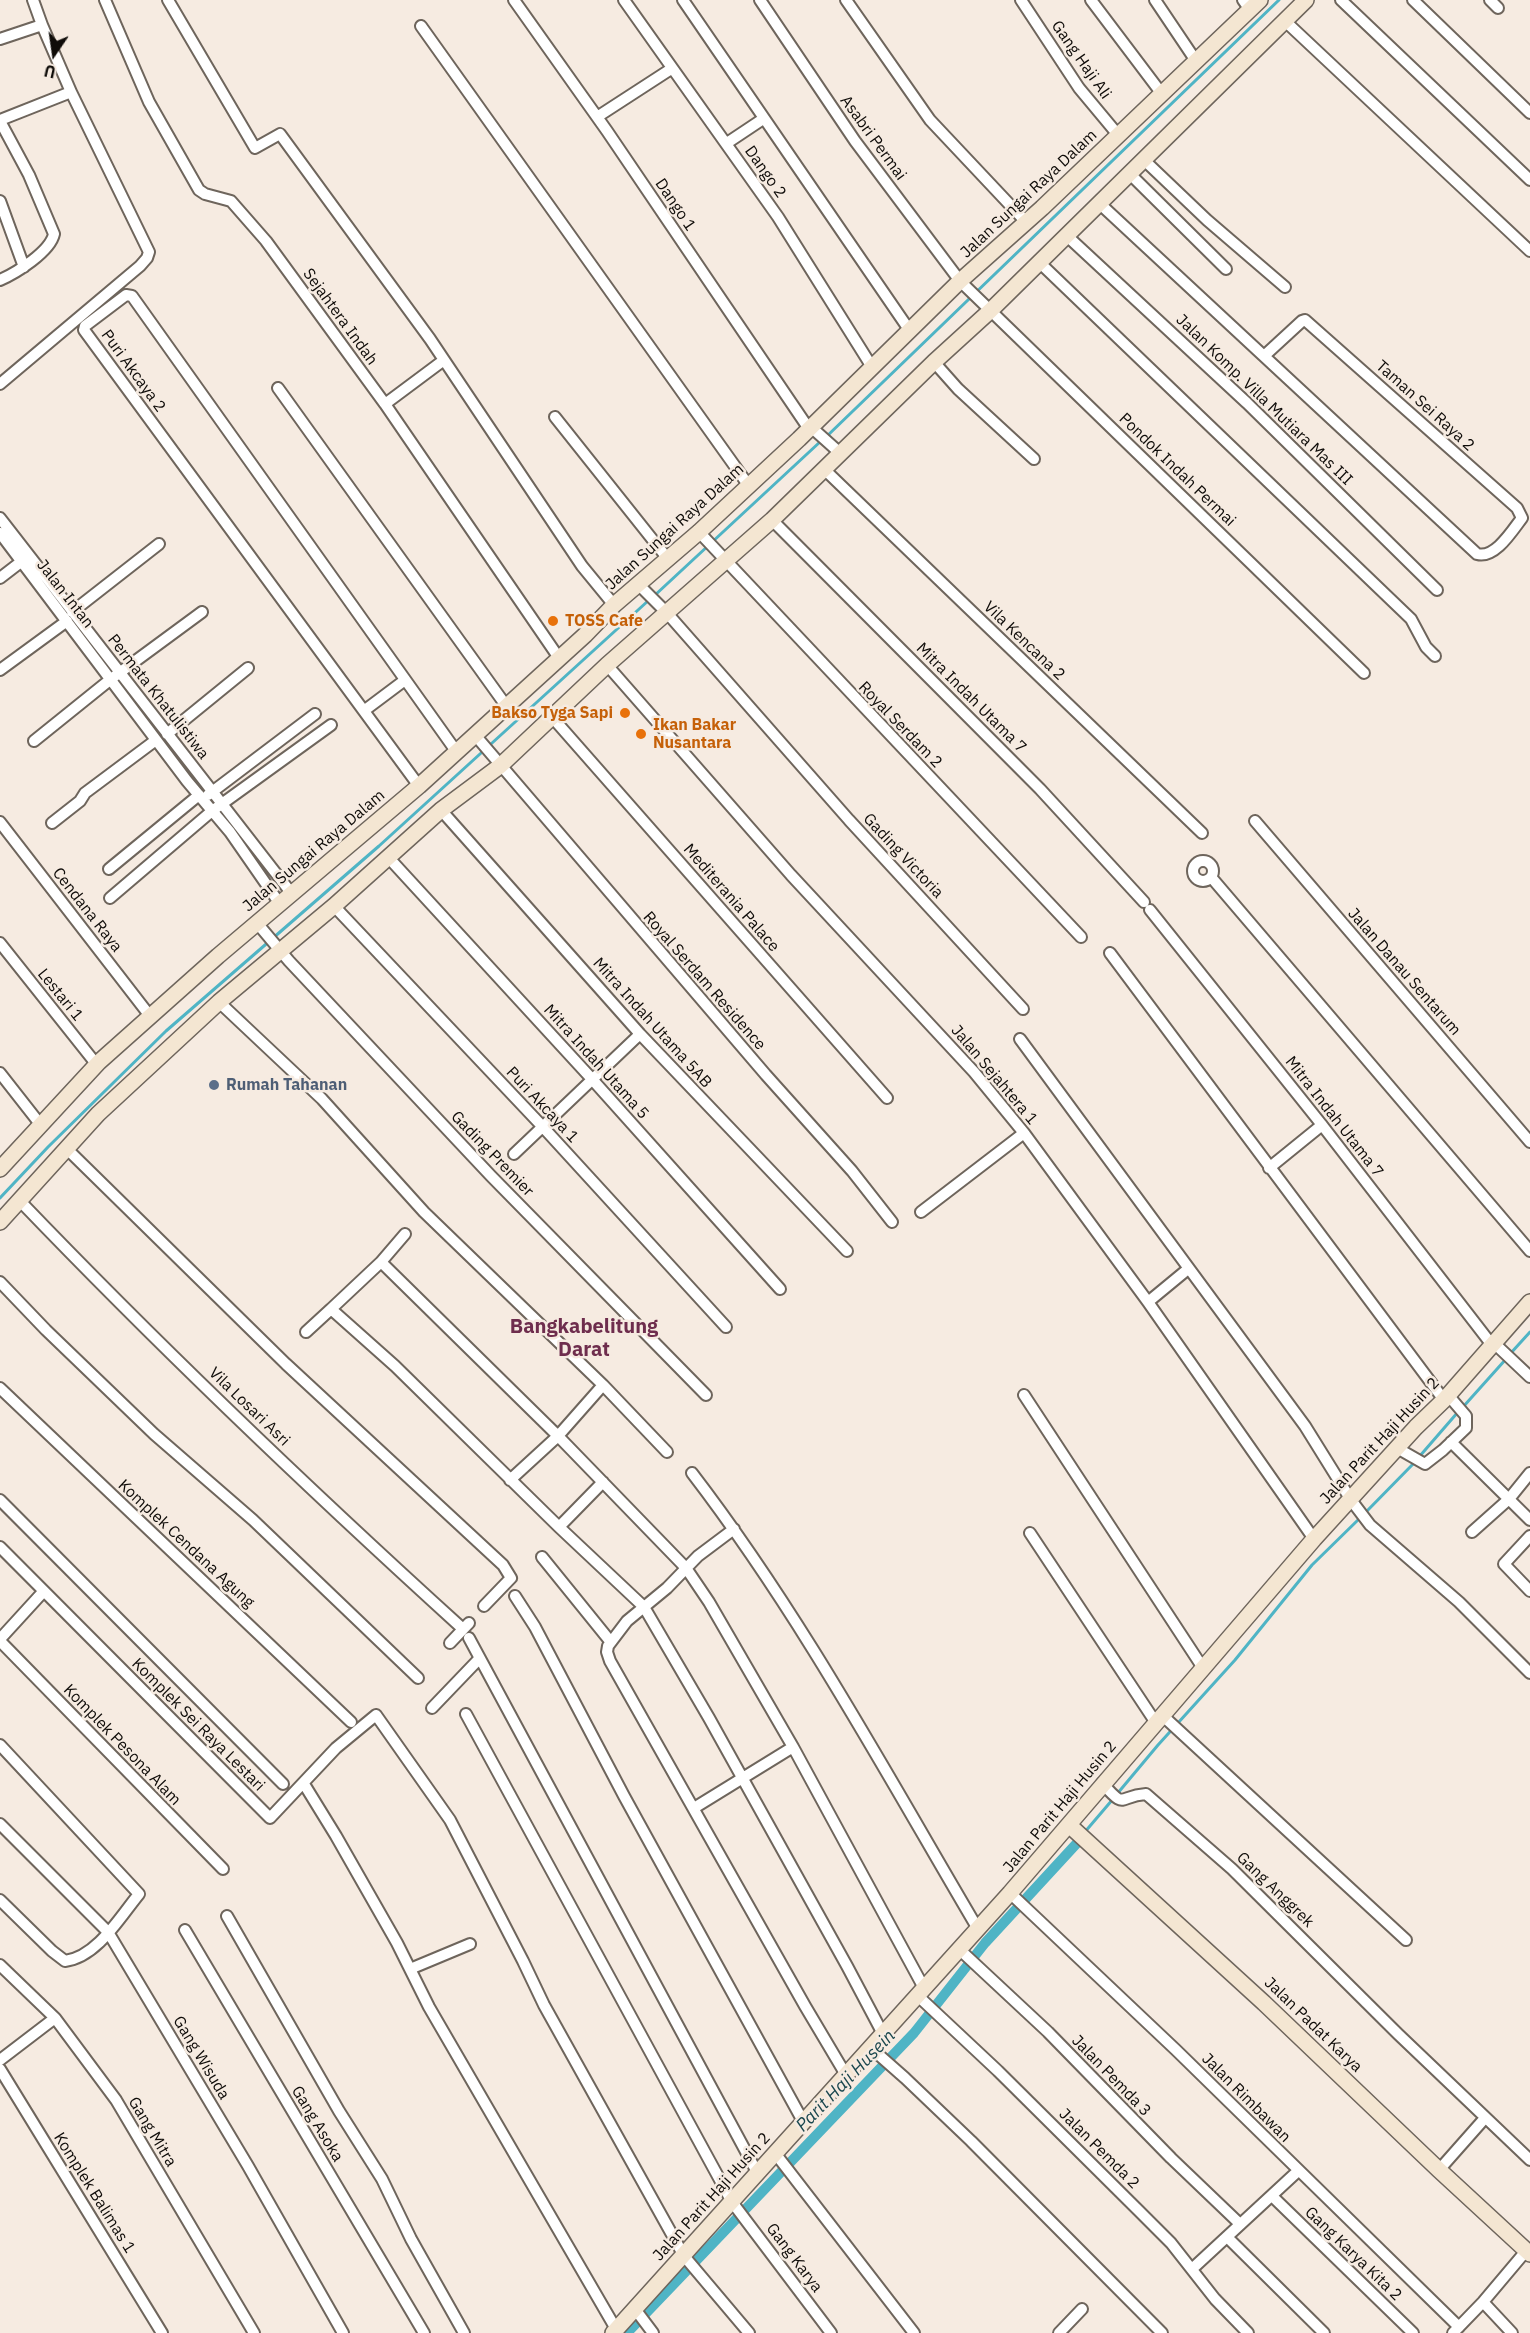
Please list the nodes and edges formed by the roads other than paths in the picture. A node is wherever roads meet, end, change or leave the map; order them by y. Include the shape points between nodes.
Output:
1 (33, 0) edge
2 (105, 0) edge
3 (168, 0) edge
4 (514, 0) edge
5 (624, 0) edge
6 (683, 0) edge
7 (760, 0) edge
8 (846, 0) edge
9 (1021, 0) edge
10 (1091, 0) edge
11 (1155, 0) edge
12 (1306, 0) edge
13 (1341, 0) edge
14 (1413, 0) edge
15 (1251, 3) edge
16 (1285, 21) junction
17 (42, 25) junction
18 (421, 26) dead end
19 (0, 39) edge
20 (1196, 61) junction
21 (671, 69) junction
22 (71, 92) junction
23 (1161, 94) junction
24 (1530, 113) edge
25 (597, 117) junction
26 (763, 119) junction
27 (0, 121) edge
28 (1119, 136) junction
29 (726, 143) junction
30 (1143, 159) junction
31 (1130, 174) junction
32 (1530, 180) edge
33 (0, 201) edge
34 (1099, 203) junction
35 (1027, 223) junction
36 (1066, 235) junction
37 (1530, 251) edge
38 (1039, 262) junction
39 (24, 267) junction
40 (1226, 268) dead end
41 (0, 280) edge
42 (964, 285) junction
43 (1285, 287) dead end
44 (986, 307) junction
45 (910, 332) junction
46 (1264, 356) junction
47 (444, 360) junction
48 (934, 362) junction
49 (872, 368) junction
50 (0, 384) edge
51 (278, 388) dead end
52 (385, 404) junction
53 (555, 417) dead end
54 (812, 429) junction
55 (836, 450) junction
56 (1034, 459) dead end
57 (825, 470) junction
58 (749, 486) junction
59 (0, 518) edge
60 (772, 520) junction
61 (0, 533) edge
62 (701, 535) junction
63 (159, 544) dead end
64 (25, 559) junction
65 (668, 559) junction
66 (724, 562) junction
67 (0, 578) edge
68 (641, 587) junction
69 (1437, 590) dead end
70 (614, 605) junction
71 (661, 607) junction
72 (202, 612) dead end
73 (69, 616) junction
74 (1435, 656) dead end
75 (559, 658) junction
76 (607, 665) junction
77 (248, 668) dead end
78 (0, 670) edge
79 (121, 673) junction
80 (1365, 673) dead end
81 (111, 679) junction
82 (405, 680) junction
83 (507, 707) junction
84 (365, 710) junction
85 (315, 714) dead end
86 (552, 717) junction
87 (331, 725) dead end
88 (167, 734) junction
89 (478, 738) junction
90 (156, 740) junction
91 (34, 741) dead end
92 (456, 751) junction
93 (497, 762) junction
94 (419, 786) junction
95 (204, 795) junction
96 (217, 808) junction
97 (441, 810) junction
98 (1254, 821) dead end
99 (0, 822) edge
100 (52, 823) dead end
101 (1202, 833) dead end
102 (388, 857) junction
103 (109, 870) dead end
104 (1211, 878) dead end
105 (110, 898) dead end
106 (286, 899) junction
107 (334, 906) junction
108 (259, 926) junction
109 (1081, 937) dead end
110 (0, 943) edge
111 (279, 950) junction
112 (1110, 953) dead end
113 (219, 1002) junction
114 (1023, 1009) dead end
115 (150, 1016) junction
116 (640, 1034) junction
117 (1020, 1040) dead end
118 (97, 1065) junction
119 (0, 1073) edge
120 (591, 1078) junction
121 (887, 1098) dead end
122 (40, 1124) junction
123 (1322, 1125) junction
124 (542, 1126) junction
125 (1024, 1133) junction
126 (1530, 1142) edge
127 (67, 1149) junction
128 (514, 1154) dead end
129 (1269, 1168) junction
130 (0, 1169) edge
131 (20, 1201) junction
132 (921, 1212) dead end
133 (0, 1222) edge
134 (892, 1222) dead end
135 (405, 1234) dead end
136 (847, 1251) dead end
137 (1530, 1251) edge
138 (381, 1263) junction
139 (1188, 1269) junction
140 (0, 1282) edge
141 (780, 1289) dead end
142 (1148, 1302) junction
143 (1530, 1302) edge
144 (331, 1309) junction
145 (726, 1327) dead end
146 (306, 1332) dead end
147 (1496, 1346) junction
148 (1530, 1377) edge
149 (603, 1384) junction
150 (0, 1388) edge
151 (706, 1395) dead end
152 (1024, 1395) dead end
153 (1449, 1400) junction
154 (558, 1436) junction
155 (1451, 1442) junction
156 (667, 1452) dead end
157 (1404, 1452) junction
158 (692, 1473) dead end
159 (1530, 1473) edge
160 (510, 1480) junction
161 (603, 1482) junction
162 (1509, 1499) junction
163 (0, 1500) edge
164 (1355, 1505) junction
165 (1530, 1520) edge
166 (559, 1527) junction
167 (734, 1529) junction
168 (1473, 1532) dead end
169 (1030, 1533) dead end
170 (1530, 1536) edge
171 (1314, 1539) junction
172 (0, 1547) edge
173 (542, 1557) dead end
174 (686, 1568) junction
175 (1530, 1591) edge
176 (43, 1592) junction
177 (515, 1596) dead end
178 (484, 1606) dead end
179 (644, 1607) junction
180 (467, 1630) junction
181 (0, 1640) edge
182 (610, 1641) junction
183 (450, 1643) dead end
184 (479, 1659) junction
185 (1203, 1668) junction
186 (1530, 1673) edge
187 (418, 1678) dead end
188 (432, 1708) dead end
189 (466, 1714) dead end
190 (1163, 1720) junction
191 (351, 1722) dead end
192 (0, 1745) edge
193 (794, 1747) junction
194 (742, 1780) junction
195 (283, 1784) dead end
196 (304, 1784) junction
197 (1104, 1786) junction
198 (694, 1808) junction
199 (0, 1824) edge
200 (1072, 1828) junction
201 (223, 1869) dead end
202 (1010, 1893) junction
203 (0, 1900) edge
204 (227, 1916) dead end
205 (978, 1929) junction
206 (185, 1930) dead end
207 (108, 1932) junction
208 (1406, 1940) dead end
209 (470, 1944) dead end
210 (964, 1954) junction
211 (0, 1965) edge
212 (410, 1969) junction
213 (921, 1992) junction
214 (55, 2018) junction
215 (883, 2034) junction
216 (881, 2056) junction
217 (0, 2060) edge
218 (0, 2069) edge
219 (846, 2075) junction
220 (1485, 2118) junction
221 (804, 2122) junction
222 (1530, 2160) edge
223 (782, 2162) junction
224 (1438, 2170) junction
225 (1298, 2171) junction
226 (758, 2174) junction
227 (1272, 2196) junction
228 (739, 2210) junction
229 (1240, 2224) junction
230 (1227, 2237) junction
231 (1528, 2252) edge
232 (686, 2258) junction
233 (1192, 2270) junction
234 (1483, 2302) junction
235 (1082, 2309) dead end
236 (639, 2315) junction
237 (1456, 2330) edge
238 (615, 2331) edge
239 (162, 2333) edge
240 (254, 2333) edge
241 (343, 2333) edge
242 (424, 2333) edge
243 (464, 2333) edge
244 (653, 2333) edge
245 (748, 2333) edge
246 (831, 2333) edge
247 (914, 2333) edge
248 (1059, 2333) edge
249 (1162, 2333) edge
250 (1248, 2333) edge
251 (1324, 2333) edge
252 (1413, 2333) edge
253 (1512, 2333) edge

1 - 17 street
2 - 52 street, Sejahtera Indah via 149,102 199,190 237,206
3 - 47 street via 255,148 280,134
4 - 25 street, Dango 1
5 - 21 street, Dango 2
6 - 26 street
7 - 42 street, Asabri Permai via 855,141
8 - 35 street via 930,120
9 - 28 street, Gang Haji Ali via 1079,88
10 - 23 street
11 - 20 street
12 - 16 street
13 - 32 street
14 - 24 street
15 - 20 street, Jalan Sungai Raya Dalam
16 - 30 street
16 - 37 street
17 - 19 street
17 - 22 street
18 - 58 street
20 - 23 street, Jalan Sungai Raya Dalam
21 - 25 street
21 - 29 street, Dango 2
22 - 27 street
22 - 50 street via 149,252 140,266
23 - 28 street, Jalan Sungai Raya Dalam
25 - 54 street, Dango 1
26 - 29 street
26 - 45 street
27 - 39 street via 54,234 49,244
28 - 35 street, Jalan Sungai Raya Dalam
29 - 49 street, Dango 2 via 778,217
30 - 31 street
30 - 43 street
31 - 34 street
31 - 40 street
33 - 39 street
34 - 36 street
34 - 46 street, Taman Sei Raya 2
35 - 42 street, Jalan Sungai Raya Dalam
36 - 38 street
36 - 69 street, Jalan Komp. Villa Mutiara Mas III via 1247,403
38 - 44 street
38 - 74 street via 1411,619
39 - 41 street
42 - 44 street, Pondok Indah Permai
42 - 45 street, Jalan Sungai Raya Dalam
44 - 48 street
44 - 80 street, Pondok Indah Permai
45 - 49 street, Jalan Sungai Raya Dalam
46 - 46 street, Taman Sei Raya 2 via 1481,555 1494,550 1522,518 1517,508 1305,320
47 - 52 street
47 - 70 street via 582,566
48 - 55 street
48 - 56 street
49 - 54 street, Jalan Sungai Raya Dalam
51 - 83 street
52 - 75 street, Sejahtera Indah
53 - 65 street
54 - 55 street, Dango 1
54 - 58 street, Jalan Sungai Raya Dalam
55 - 57 street
57 - 60 street
57 - 101 street, Vila Kencana 2
58 - 62 street, Jalan Sungai Raya Dalam
59 - 64 street, Permata Khatulistiwa
60 - 66 street
60 - 123 street, Mitra Indah Utama 7 via 1040,789 1147,906
61 - 64 street, Jalan Intan
62 - 65 street, Jalan Sungai Raya Dalam
62 - 66 street, Royal Serdam 2
63 - 73 street
64 - 67 street
64 - 73 street, Permata Khatulistiwa
65 - 68 street, Jalan Sungai Raya Dalam
66 - 71 street
66 - 109 street, Royal Serdam 2
68 - 70 street, Jalan Sungai Raya Dalam
68 - 71 street
70 - 75 street, Jalan Sungai Raya Dalam
71 - 76 street
71 - 114 street, Gading Victoria
72 - 79 street
73 - 78 street
73 - 79 street, Permata Khatulistiwa
73 - 81 street, Jalan Intan
75 - 83 street, Jalan Sungai Raya Dalam
76 - 86 street
76 - 125 street, Jalan Sejahtera 1 via 791,875 975,1072
77 - 88 street
79 - 81 street
79 - 88 street, Permata Khatulistiwa
81 - 90 street, Jalan Intan
81 - 91 street
82 - 84 street
82 - 84 street, Puri Akcaya 2 via 131,294 126,295 84,330
82 - 92 street, Puri Akcaya 2
83 - 89 street, Jalan Sungai Raya Dalam
84 - 94 street, Puri Akcaya 2
85 - 95 street
86 - 93 street
86 - 121 street, Mediterania Palace
87 - 96 street
88 - 95 street, Permata Khatulistiwa
89 - 92 street, Jalan Sungai Raya Dalam
89 - 93 street, Royal Serdam Residence
90 - 95 street, Jalan Intan
90 - 100 street
92 - 94 street, Jalan Sungai Raya Dalam
93 - 97 street
93 - 134 street, Royal Serdam Residence
94 - 106 street, Jalan Sungai Raya Dalam
95 - 96 street, Permata Khatulistiwa
95 - 103 street
96 - 105 street
96 - 106 street
97 - 102 street
97 - 116 street, Mitra Indah Utama 5AB
98 - 126 street, Jalan Danau Sentarum
99 - 115 street, Cendana Raya
102 - 107 street
102 - 120 street, Mitra Indah Utama 5
104 - 137 street
106 - 108 street, Jalan Sungai Raya Dalam
107 - 111 street
107 - 124 street, Puri Akcaya 1
108 - 111 street, Gading Premier
108 - 115 street, Jalan Sungai Raya Dalam
110 - 118 street, Lestari 1
111 - 113 street
111 - 151 street, Gading Premier via 491,1176
112 - 129 street
113 - 127 street via 121,1092
113 - 149 street via 322,1099 424,1212
115 - 118 street, Jalan Sungai Raya Dalam
116 - 120 street
116 - 136 street, Mitra Indah Utama 5AB
117 - 139 street
118 - 122 street, Jalan Sungai Raya Dalam
119 - 122 street
120 - 124 street
120 - 141 street, Mitra Indah Utama 5
122 - 130 street, Jalan Sungai Raya Dalam
123 - 129 street
123 - 147 street, Mitra Indah Utama 7
124 - 128 street
124 - 145 street, Puri Akcaya 1
125 - 132 street
125 - 142 street, Jalan Sejahtera 1
127 - 131 street
127 - 178 street via 286,1364 503,1565 511,1578
129 - 153 street
131 - 133 street
131 - 180 street, Vila Losari Asri via 212,1393
135 - 138 street
138 - 144 street
138 - 154 street
139 - 142 street
139 - 164 street via 1305,1426
140 - 187 street via 146,1426 253,1520
142 - 171 street, Jalan Sejahtera 1
143 - 147 street, Jalan Parit Haji Husin 2
144 - 146 street
144 - 160 street
147 - 148 street, Mitra Indah Utama 7
147 - 153 street, Jalan Parit Haji Husin 2
149 - 154 street
149 - 156 street
150 - 191 street, Komplek Cendana Agung
152 - 185 street
153 - 155 street via 1466,1416 1466,1428
153 - 157 street, Jalan Parit Haji Husin 2
154 - 160 street
154 - 161 street
155 - 157 street via 1423,1463
155 - 162 street
157 - 164 street, Jalan Parit Haji Husin 2
158 - 167 street
159 - 162 street
160 - 166 street
161 - 166 street
161 - 174 street
162 - 165 street
162 - 168 street
163 - 195 street
164 - 171 street, Jalan Parit Haji Husin 2
164 - 186 street via 1370,1525 1459,1602
166 - 179 street
167 - 174 street
167 - 205 street via 836,1689
169 - 190 street
170 - 175 street via 1504,1564
171 - 185 street, Jalan Parit Haji Husin 2
172 - 176 street, Komplek Sei Raya Lestari
173 - 182 street
174 - 179 street
174 - 193 street
176 - 181 street
176 - 196 street, Komplek Sei Raya Lestari via 270,1818
177 - 221 street
179 - 182 street
179 - 194 street
180 - 183 street
180 - 184 street
181 - 201 street, Komplek Pesona Alam
182 - 198 street via 610,1661
184 - 188 street
184 - 226 street
185 - 190 street, Jalan Parit Haji Husin 2
189 - 228 street, Gang Karya
190 - 197 street, Jalan Parit Haji Husin 2
190 - 208 street via 1182,1732
192 - 207 street via 139,1894
193 - 194 street
193 - 213 street
194 - 198 street
194 - 215 street
196 - 212 street
196 - 232 street, Komplek Sei Raya Lestari via 336,1748 376,1715 450,1820 544,2005
197 - 200 street, Jalan Parit Haji Husin 2
197 - 220 street, Gang Anggrek via 1119,1801 1146,1794 1232,1869
198 - 219 street
199 - 207 street, Gang Wisuda
200 - 202 street, Jalan Parit Haji Husin 2
200 - 224 street, Jalan Padat Karya via 1264,2003
202 - 205 street, Jalan Parit Haji Husin 2
202 - 225 street, Jalan Rimbawan
203 - 207 street via 65,1961 87,1952
204 - 243 street via 382,2179 411,2240
205 - 210 street, Jalan Parit Haji Husin 2
206 - 242 street, Gang Asoka
207 - 241 street, Gang Wisuda
209 - 212 street
210 - 213 street, Jalan Parit Haji Husin 2
210 - 229 street, Jalan Pemda 3
211 - 214 street, Gang Mitra
212 - 238 street
213 - 215 street, Jalan Parit Haji Husin 2
213 - 233 street, Jalan Pemda 2 via 930,2006 1171,2243
214 - 217 street
214 - 240 street, Gang Mitra via 116,2100
215 - 216 street, Jalan Parit Haji Husin 2
216 - 219 street, Jalan Parit Haji Husin 2
216 - 249 street
218 - 239 street, Komplek Balimas 1
219 - 221 street, Jalan Parit Haji Husin 2
220 - 222 street
220 - 224 street
221 - 223 street, Jalan Parit Haji Husin 2
223 - 226 street, Jalan Parit Haji Husin 2
223 - 247 street
224 - 231 street, Jalan Padat Karya
225 - 227 street
225 - 237 street, Jalan Rimbawan
226 - 228 street, Jalan Parit Haji Husin 2
227 - 229 street
227 - 252 street, Gang Karya Kita 2
228 - 232 street, Jalan Parit Haji Husin 2
228 - 246 street, Gang Karya
229 - 230 street
230 - 233 street
230 - 251 street
231 - 234 street
232 - 236 street, Jalan Parit Haji Husin 2
232 - 245 street
233 - 250 street, Jalan Pemda 2
234 - 237 street
234 - 253 street
235 - 248 street
236 - 238 street, Jalan Parit Haji Husin 2
236 - 244 street

